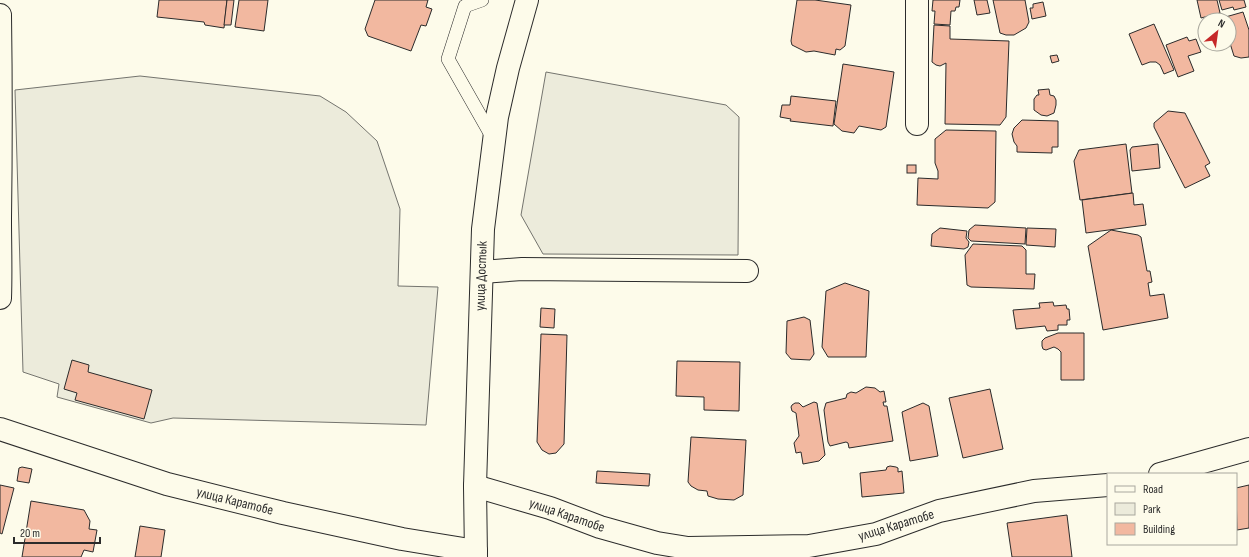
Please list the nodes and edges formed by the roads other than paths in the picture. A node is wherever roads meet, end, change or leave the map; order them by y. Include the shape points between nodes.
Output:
1 (482, 0) edge
2 (528, 0) edge
3 (917, 0) edge
4 (0, 15) edge
5 (917, 124) dead end
6 (494, 140) junction
7 (747, 271) dead end
8 (482, 272) junction
9 (0, 298) edge
10 (0, 429) edge
11 (1249, 449) edge
12 (1164, 473) edge
13 (1107, 485) edge
14 (475, 486) junction
15 (476, 554) edge

1 - 6 lane via 465,6 448,59
2 - 6 street, улица Достык via 508,68
3 - 5 street
4 - 9 street
6 - 8 street, улица Достык via 483,229
7 - 8 street via 522,269
8 - 14 street, улица Достык
10 - 15 street, улица Каратобе via 167,484 283,513
11 - 12 street
13 - 14 street, улица Каратобе via 1027,493 939,511 876,534 809,546 695,548 650,541 600,527 550,508
14 - 15 street, улица Достык

